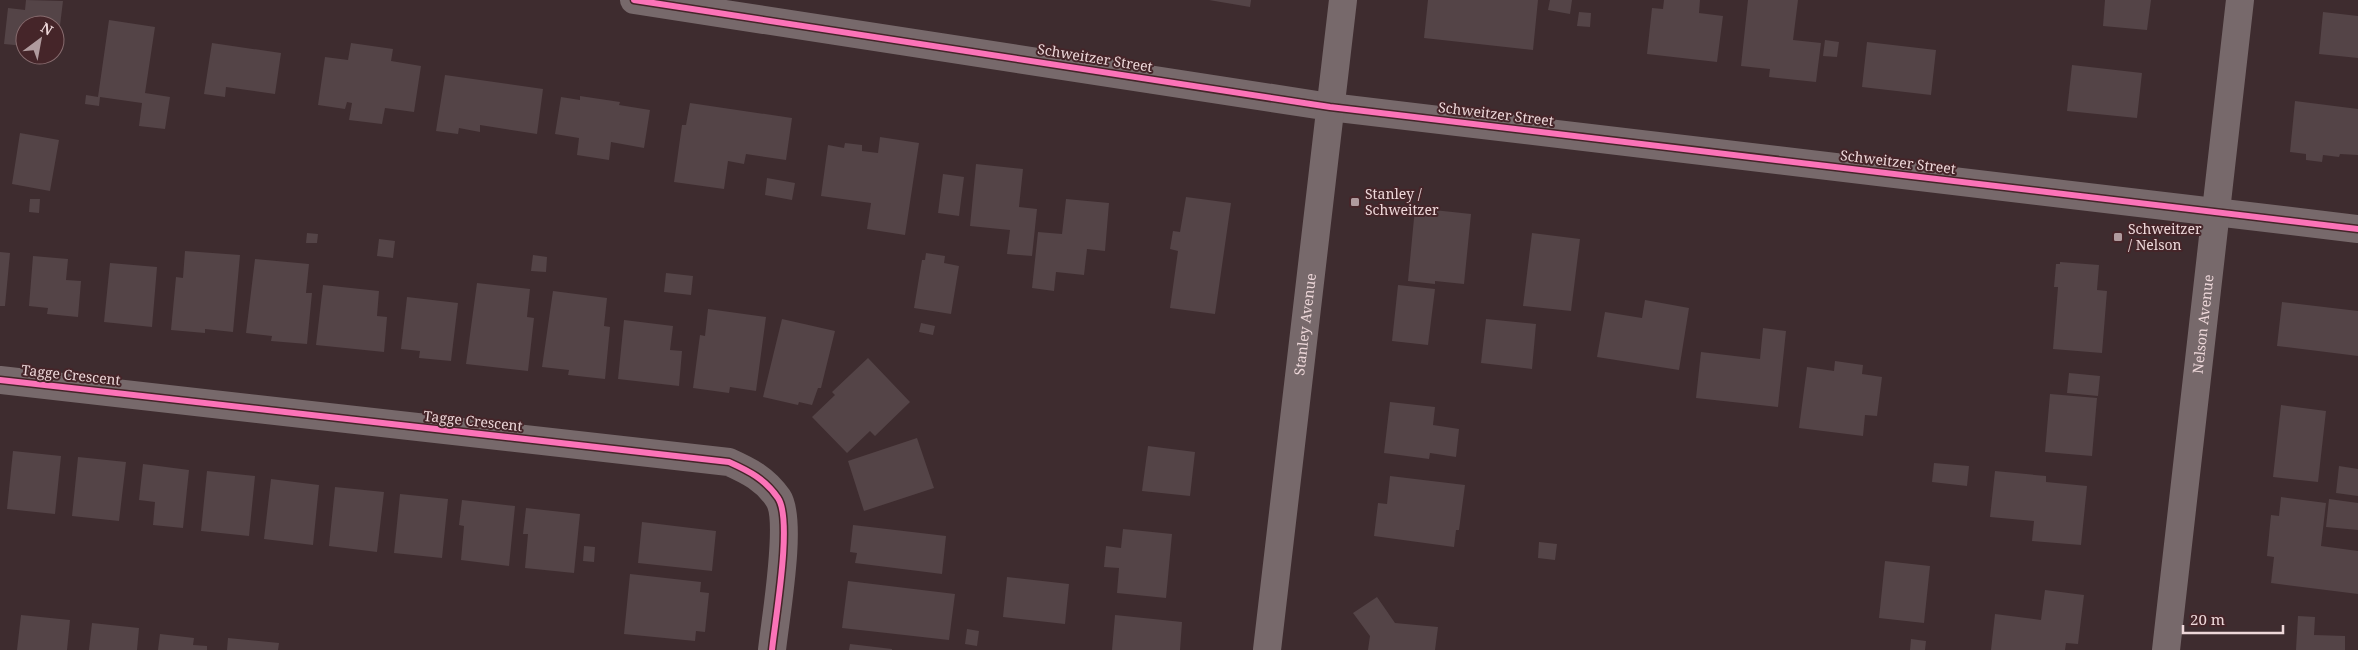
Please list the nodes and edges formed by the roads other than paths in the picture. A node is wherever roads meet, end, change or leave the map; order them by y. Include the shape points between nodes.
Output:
1 (634, 0) edge
2 (1343, 0) edge
3 (2240, 0) edge
4 (1330, 107) junction
5 (2214, 212) junction
6 (2358, 229) edge
7 (0, 380) edge
8 (772, 650) edge
9 (1267, 650) edge
10 (2166, 650) edge

1 - 4 street, Schweitzer Street
2 - 4 street, Stanley Avenue
3 - 5 street, Nelson Avenue
4 - 5 street, Schweitzer Street
4 - 9 street, Stanley Avenue
5 - 6 street, Schweitzer Street
5 - 10 street, Nelson Avenue
7 - 8 street, Tagge Crescent via 729,462 758,476 779,499 785,526

